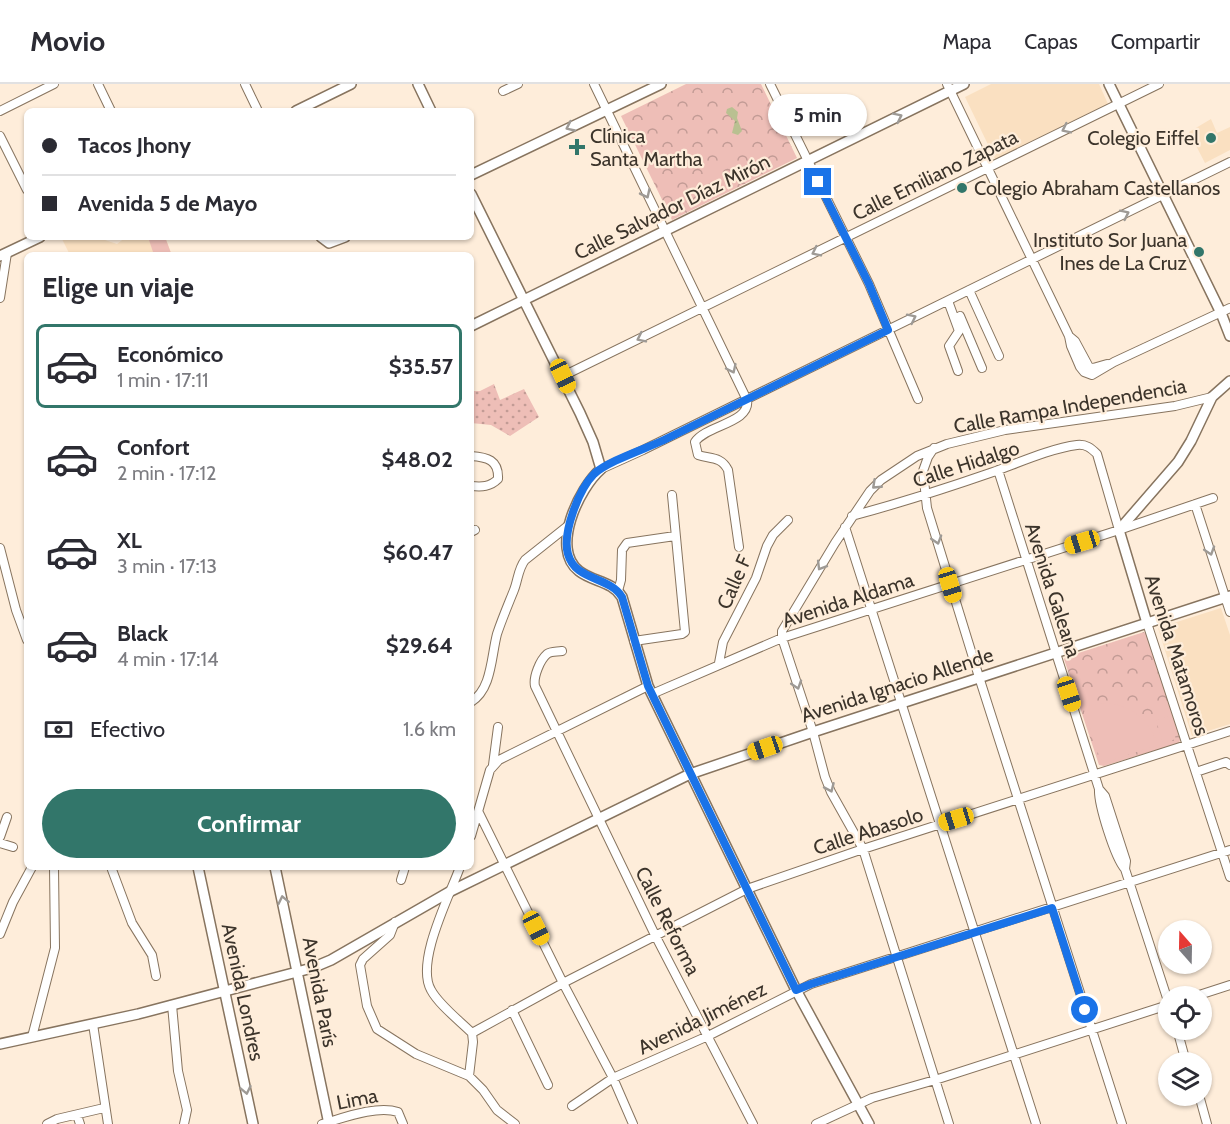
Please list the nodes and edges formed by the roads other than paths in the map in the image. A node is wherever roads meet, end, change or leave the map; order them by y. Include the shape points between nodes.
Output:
1 (54, 84) edge
2 (98, 84) edge
3 (245, 84) edge
4 (351, 84) edge
5 (418, 84) edge
6 (518, 84) edge
7 (594, 84) edge
8 (661, 84) edge
9 (770, 84) edge
10 (964, 84) edge
11 (1110, 84) edge
12 (1159, 84) edge
13 (949, 87) edge
14 (503, 91) dead end
15 (1119, 103) junction
16 (110, 108) edge
17 (257, 108) edge
18 (303, 108) edge
19 (430, 108) edge
20 (0, 111) edge
21 (606, 111) junction
22 (0, 136) edge
23 (808, 161) junction
24 (1230, 162) edge
25 (988, 168) junction
26 (474, 174) edge
27 (24, 184) edge
28 (1163, 195) junction
29 (474, 200) edge
30 (664, 231) junction
31 (846, 237) junction
32 (34, 240) edge
33 (326, 240) edge
34 (340, 240) edge
35 (4, 254) edge
36 (1032, 259) junction
37 (969, 290) junction
38 (0, 298) edge
39 (524, 298) junction
40 (950, 300) junction
41 (702, 308) junction
42 (1225, 310) edge
43 (1230, 322) edge
44 (474, 324) edge
45 (888, 330) junction
46 (1230, 336) edge
47 (999, 356) dead end
48 (982, 368) dead end
49 (958, 371) dead end
50 (563, 376) junction
51 (1230, 381) edge
52 (1212, 397) junction
53 (918, 399) dead end
54 (747, 400) junction
55 (1089, 447) joint
56 (934, 448) junction
57 (474, 456) edge
58 (601, 468) junction
59 (998, 470) junction
60 (474, 486) edge
61 (672, 495) dead end
62 (924, 496) junction
63 (1213, 498) dead end
64 (1195, 504) junction
65 (852, 516) junction
66 (788, 520) dead end
67 (569, 525) junction
68 (845, 527) junction
69 (1119, 530) junction
70 (675, 536) junction
71 (739, 547) dead end
72 (0, 548) edge
73 (1026, 560) junction
74 (950, 585) junction
75 (618, 591) junction
76 (1228, 597) edge
77 (872, 611) junction
78 (1230, 612) edge
79 (1147, 623) junction
80 (24, 632) edge
81 (782, 638) junction
82 (634, 641) junction
83 (562, 651) dead end
84 (1056, 652) junction
85 (719, 663) junction
86 (979, 677) junction
87 (650, 690) junction
88 (474, 700) edge
89 (902, 703) junction
90 (498, 727) dead end
91 (1230, 731) edge
92 (556, 732) junction
93 (813, 732) junction
94 (1187, 744) junction
95 (494, 765) junction
96 (1230, 765) edge
97 (1196, 772) junction
98 (690, 774) junction
99 (1094, 774) junction
100 (1019, 799) junction
101 (479, 813) junction
102 (7, 817) dead end
103 (599, 820) junction
104 (940, 824) junction
105 (474, 827) edge
106 (0, 837) edge
107 (0, 843) edge
108 (13, 847) dead end
109 (863, 849) junction
110 (1226, 851) edge
111 (505, 865) junction
112 (30, 870) edge
113 (54, 870) edge
114 (112, 870) edge
115 (199, 870) edge
116 (276, 870) edge
117 (404, 870) edge
118 (459, 870) edge
119 (1230, 877) edge
120 (401, 880) dead end
121 (1130, 883) junction
122 (747, 889) junction
123 (451, 891) junction
124 (1052, 908) junction
125 (394, 922) junction
126 (976, 932) junction
127 (0, 934) edge
128 (655, 935) junction
129 (897, 956) junction
130 (298, 972) junction
131 (156, 976) dead end
132 (563, 983) junction
133 (1230, 985) edge
134 (1163, 986) edge
135 (796, 990) junction
136 (1212, 991) edge
137 (225, 992) junction
138 (172, 1005) junction
139 (1158, 1007) edge
140 (512, 1010) junction
141 (93, 1024) junction
142 (1092, 1030) junction
143 (472, 1034) junction
144 (708, 1036) junction
145 (32, 1037) junction
146 (0, 1044) edge
147 (1014, 1055) junction
148 (469, 1076) junction
149 (613, 1078) junction
150 (935, 1080) junction
151 (548, 1085) dead end
152 (859, 1102) junction
153 (572, 1106) dead end
154 (1197, 1106) edge
155 (1202, 1106) edge
156 (104, 1108) junction
157 (77, 1115) junction
158 (326, 1123) edge
159 (47, 1124) edge
160 (80, 1124) edge
161 (108, 1124) edge
162 (184, 1124) edge
163 (253, 1124) edge
164 (403, 1124) edge
165 (515, 1124) edge
166 (633, 1124) edge
167 (753, 1124) edge
168 (816, 1124) edge
169 (869, 1124) edge
170 (949, 1124) edge
171 (1036, 1124) edge
172 (1122, 1124) edge
173 (1202, 1124) edge
174 (1208, 1124) edge

1 - 20 street
2 - 16 street
3 - 17 street
4 - 18 main road
5 - 19 main road
6 - 14 street
7 - 21 street
8 - 21 main road
9 - 23 street
10 - 13 main road, Calle Salvador Díaz Mirón
11 - 15 main road
12 - 15 street, Calle Emiliano Zapata
23 -> 13 main road, Calle Salvador Díaz Mirón
13 - 25 street
15 -> 25 street, Calle Emiliano Zapata
15 - 28 main road
21 -> 26 main road
21 -> 30 street
22 - 27 street
23 - 30 main road, Calle Salvador Díaz Mirón
23 - 31 street
24 - 28 street
25 - 31 street, Calle Emiliano Zapata
25 - 36 street
36 -> 28 street
28 - 42 main road
29 - 39 main road
30 - 39 main road, Calle Salvador Díaz Mirón
30 - 41 street
31 -> 41 street, Calle Emiliano Zapata
31 - 45 street
32 - 35 main road
33 - 34 main road
35 - 38 street
36 - 37 street
36 - 42 street via 1071,346 1089,375
37 - 40 street
37 - 47 street
39 - 44 main road, Calle Salvador Díaz Mirón
39 - 50 main road
45 -> 40 street
40 - 48 street
40 - 49 street via 958,334 949,346
41 -> 50 street, Calle Emiliano Zapata
41 -> 54 street
42 - 43 main road
42 - 46 main road
45 - 53 street
45 - 54 street
50 - 58 main road
51 - 52 main road
52 - 56 street, Calle Rampa Independencia via 1175,406 1019,428
52 - 69 main road via 1178,462
54 - 58 street
54 - 71 street via 746,411 704,433 695,442 698,455 717,458 728,470
55 - 59 street, Calle Hidalgo via 1075,445
55 - 69 street, Avenida Matamoros via 1097,454
56 - 62 street via 925,464
56 -> 65 street, Calle Rampa Independencia via 876,483
57 - 60 street via 488,458 498,473 498,479 491,485
58 - 67 main road via 585,486
59 - 62 street, Calle Hidalgo
59 - 73 street, Avenida Galeana
61 - 70 street
62 - 65 street, Calle Hidalgo
62 -> 74 street
63 - 64 street, Avenida Aldama
64 - 69 street, Avenida Aldama
64 -> 76 street
65 - 68 street, Calle Rampa Independencia
66 - 85 street, Calle F via 769,540 756,578 723,642
67 - 75 main road via 567,552 575,568
67 - 88 street via 521,565 497,634 486,685
68 - 77 street
68 -> 81 street, Calle Rampa Independencia via 782,631
69 - 73 street, Avenida Aldama
69 - 79 main road, Avenida Matamoros
70 - 75 street via 623,546
70 - 82 street via 685,632
72 - 80 street
73 - 74 street, Avenida Aldama
73 - 84 street, Avenida Galeana
74 - 77 street, Avenida Aldama
74 - 86 street
75 - 82 main road
76 - 78 street
76 - 79 main road, Avenida Ignacio Allende
77 - 81 street, Avenida Aldama
77 - 89 street
79 - 84 main road, Avenida Ignacio Allende
79 - 94 street, Avenida Matamoros
81 - 85 street, Avenida Aldama
81 -> 93 street
82 - 87 main road
83 - 92 street, Calle Reforma via 545,657 534,682
84 - 86 main road, Avenida Ignacio Allende
84 - 99 street, Avenida Galeana
85 - 87 street, Avenida Aldama
86 - 89 main road, Avenida Ignacio Allende
86 - 100 street
87 - 92 street, Avenida Aldama
87 - 98 main road
89 - 93 main road, Avenida Ignacio Allende
89 - 104 street
90 - 95 street
91 - 94 street, Calle Abasolo
92 - 95 street, Avenida Aldama
92 - 103 street, Calle Reforma
93 - 98 main road, Avenida Ignacio Allende
93 -> 109 street via 831,792
94 - 97 street, Avenida Matamoros
94 - 99 street, Calle Abasolo
95 - 101 street
96 - 97 street via 1226,762
97 - 110 street, Avenida Matamoros
98 - 103 main road, Avenida Ignacio Allende
98 - 122 main road
99 - 100 street, Calle Abasolo
99 - 121 street, Avenida Galeana via 1098,799
100 - 104 street, Calle Abasolo
100 - 124 street
101 - 105 street
101 - 111 street
102 - 106 street
103 - 111 main road, Avenida Ignacio Allende
103 - 128 street, Calle Reforma
104 - 109 street, Calle Abasolo
104 - 126 street
107 - 108 street
109 - 122 street, Calle Abasolo
109 - 129 street
110 - 119 street, Avenida Matamoros
110 - 121 street, Avenida Jiménez
111 - 123 main road, Avenida Ignacio Allende
111 - 132 street
112 - 127 street
113 - 145 street via 55,948
114 - 131 street via 132,923 152,955
115 - 137 main road, Avenida Londres
130 -> 116 main road, Avenida París
117 - 120 street
118 - 123 street
121 - 124 street, Avenida Jiménez
121 - 134 street, Avenida Galeana
122 - 128 street, Calle Abasolo
122 - 135 main road
123 - 125 main road, Avenida Ignacio Allende
123 - 143 street via 434,932 428,982 432,993
124 - 126 street, Avenida Jiménez
124 - 142 street
125 - 130 main road, Avenida Ignacio Allende via 323,964
125 - 148 street via 390,935 360,965 367,1006 377,1029 416,1054
126 - 129 street, Avenida Jiménez
126 - 147 street
128 - 132 street, Calle Abasolo
128 - 144 street, Calle Reforma
129 - 135 street, Avenida Jiménez
129 - 150 street
130 - 137 main road, Avenida Ignacio Allende
130 - 158 main road, Avenida París
132 - 140 street, Calle Abasolo
132 - 149 street
133 - 136 street
135 - 144 street, Avenida Jiménez
135 - 152 main road
137 - 138 main road, Avenida Ignacio Allende
137 -> 163 main road, Avenida Londres
138 - 141 main road, Avenida Ignacio Allende
138 - 162 street via 178,1071 187,1110
139 - 142 street
140 - 143 street, Calle Abasolo
140 - 151 street
141 - 145 main road, Avenida Ignacio Allende
141 - 156 street
142 - 147 street
142 - 172 street
143 - 148 street
144 - 149 street, Avenida Jiménez
144 - 167 street, Calle Reforma
145 - 146 main road, Avenida Ignacio Allende
147 - 150 street
147 - 171 street
148 - 165 street via 497,1110
149 - 153 street, Avenida Jiménez
149 - 166 street
150 - 152 street
150 - 170 street
152 - 168 street
152 - 169 main road
154 - 173 street
155 - 174 street
156 - 157 street
156 - 161 street
157 - 159 street
157 - 160 street
158 - 164 street, Lima via 358,1113 390,1110 398,1112

